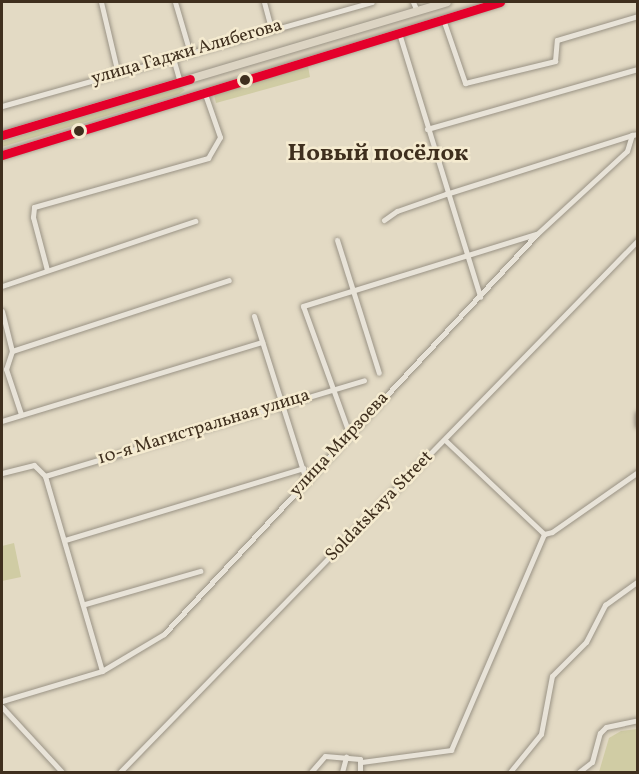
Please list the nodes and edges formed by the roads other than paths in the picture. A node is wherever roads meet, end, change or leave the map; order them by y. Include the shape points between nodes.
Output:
1 (101, 2) edge
2 (175, 2) edge
3 (264, 2) edge
4 (372, 2) edge
5 (413, 2) edge
6 (447, 2) edge
7 (500, 2) edge
8 (364, 3) edge
9 (417, 11) junction
10 (638, 16) edge
11 (443, 19) junction
12 (271, 28) junction
13 (399, 33) junction
14 (334, 36) junction
15 (341, 52) junction
16 (190, 53) junction
17 (173, 58) junction
18 (638, 69) edge
19 (118, 74) junction
20 (180, 82) junction
21 (205, 94) junction
22 (186, 100) junction
23 (2, 106) edge
24 (428, 129) junction
25 (635, 134) edge
26 (2, 135) edge
27 (2, 155) edge
28 (446, 194) junction
29 (384, 220) dead end
30 (195, 221) dead end
31 (537, 234) junction
32 (337, 240) dead end
33 (638, 240) edge
34 (466, 257) junction
35 (47, 270) junction
36 (229, 280) dead end
37 (2, 286) edge
38 (353, 291) junction
39 (480, 297) junction
40 (2, 311) edge
41 (254, 316) dead end
42 (262, 342) junction
43 (12, 351) junction
44 (4, 370) edge
45 (379, 373) dead end
46 (364, 380) dead end
47 (333, 389) junction
48 (282, 405) junction
49 (21, 414) junction
50 (638, 414) edge
51 (2, 421) edge
52 (638, 425) edge
53 (349, 433) junction
54 (446, 440) junction
55 (303, 468) junction
56 (638, 472) edge
57 (2, 473) edge
58 (45, 476) junction
59 (306, 480) junction
60 (544, 534) junction
61 (65, 540) junction
62 (200, 571) dead end
63 (638, 581) edge
64 (85, 604) junction
65 (102, 671) junction
66 (2, 701) edge
67 (2, 707) edge
68 (638, 720) edge
69 (346, 757) junction
70 (362, 762) junction
71 (62, 772) edge
72 (120, 772) edge
73 (311, 772) edge
74 (342, 772) edge
75 (360, 772) edge
76 (510, 772) edge
77 (579, 772) edge

1 - 19 street
2 - 16 street
3 - 12 street
4 - 8 street, улица Гаджи Алибегова
5 - 9 street
6 - 9 main road
7 - 11 main road
8 - 12 street, улица Гаджи Алибегова
9 - 14 main road
10 - 11 street via 557,40 555,61 465,83
11 - 13 main road
12 - 16 street, улица Гаджи Алибегова
13 - 15 main road
13 - 24 street
14 - 15 main road via 331,47
14 - 20 main road
15 - 21 main road
16 - 17 street, улица Гаджи Алибегова
17 - 19 street, улица Гаджи Алибегова
17 - 20 street
18 - 24 street
19 - 23 street, улица Гаджи Алибегова
20 - 22 main road via 188,86
20 - 26 main road
21 - 22 main road
21 - 35 street via 220,137 208,158 34,207 33,217
22 - 27 main road
24 - 28 street
25 - 28 street
25 - 31 street, улица Мирзоева via 627,151
28 - 29 street via 397,211
28 - 34 street
30 - 35 street
31 - 34 street
31 - 39 street, улица Мирзоева
32 - 38 street
33 - 54 street, Soldatskaya Street
34 - 38 street
34 - 39 street
35 - 37 street
36 - 43 street
38 - 45 street
38 - 47 street via 303,306
39 - 53 street, улица Мирзоева
40 - 43 street
41 - 42 street
42 - 48 street
42 - 49 street
43 - 44 street
44 - 49 street
46 - 47 street, 10-я Магистральная улица
47 - 48 street, 10-я Магистральная улица
47 - 53 street
48 - 55 street
48 - 58 street, 10-я Магистральная улица
49 - 51 street
50 - 52 street
53 - 59 street, улица Мирзоева
54 - 60 street
54 - 72 street, Soldatskaya Street
55 - 59 street
55 - 61 street
56 - 60 street
57 - 58 street via 34,465
58 - 61 street
59 - 65 street, улица Мирзоева via 164,634
60 - 70 street via 451,750
61 - 64 street
62 - 64 street
63 - 76 street via 605,605 586,642 552,675 541,734
64 - 65 street
65 - 66 street, улица Мирзоева
67 - 71 street
68 - 77 street via 606,727 600,733 592,762
69 - 70 street
69 - 73 street via 320,758
69 - 74 street
70 - 75 street

